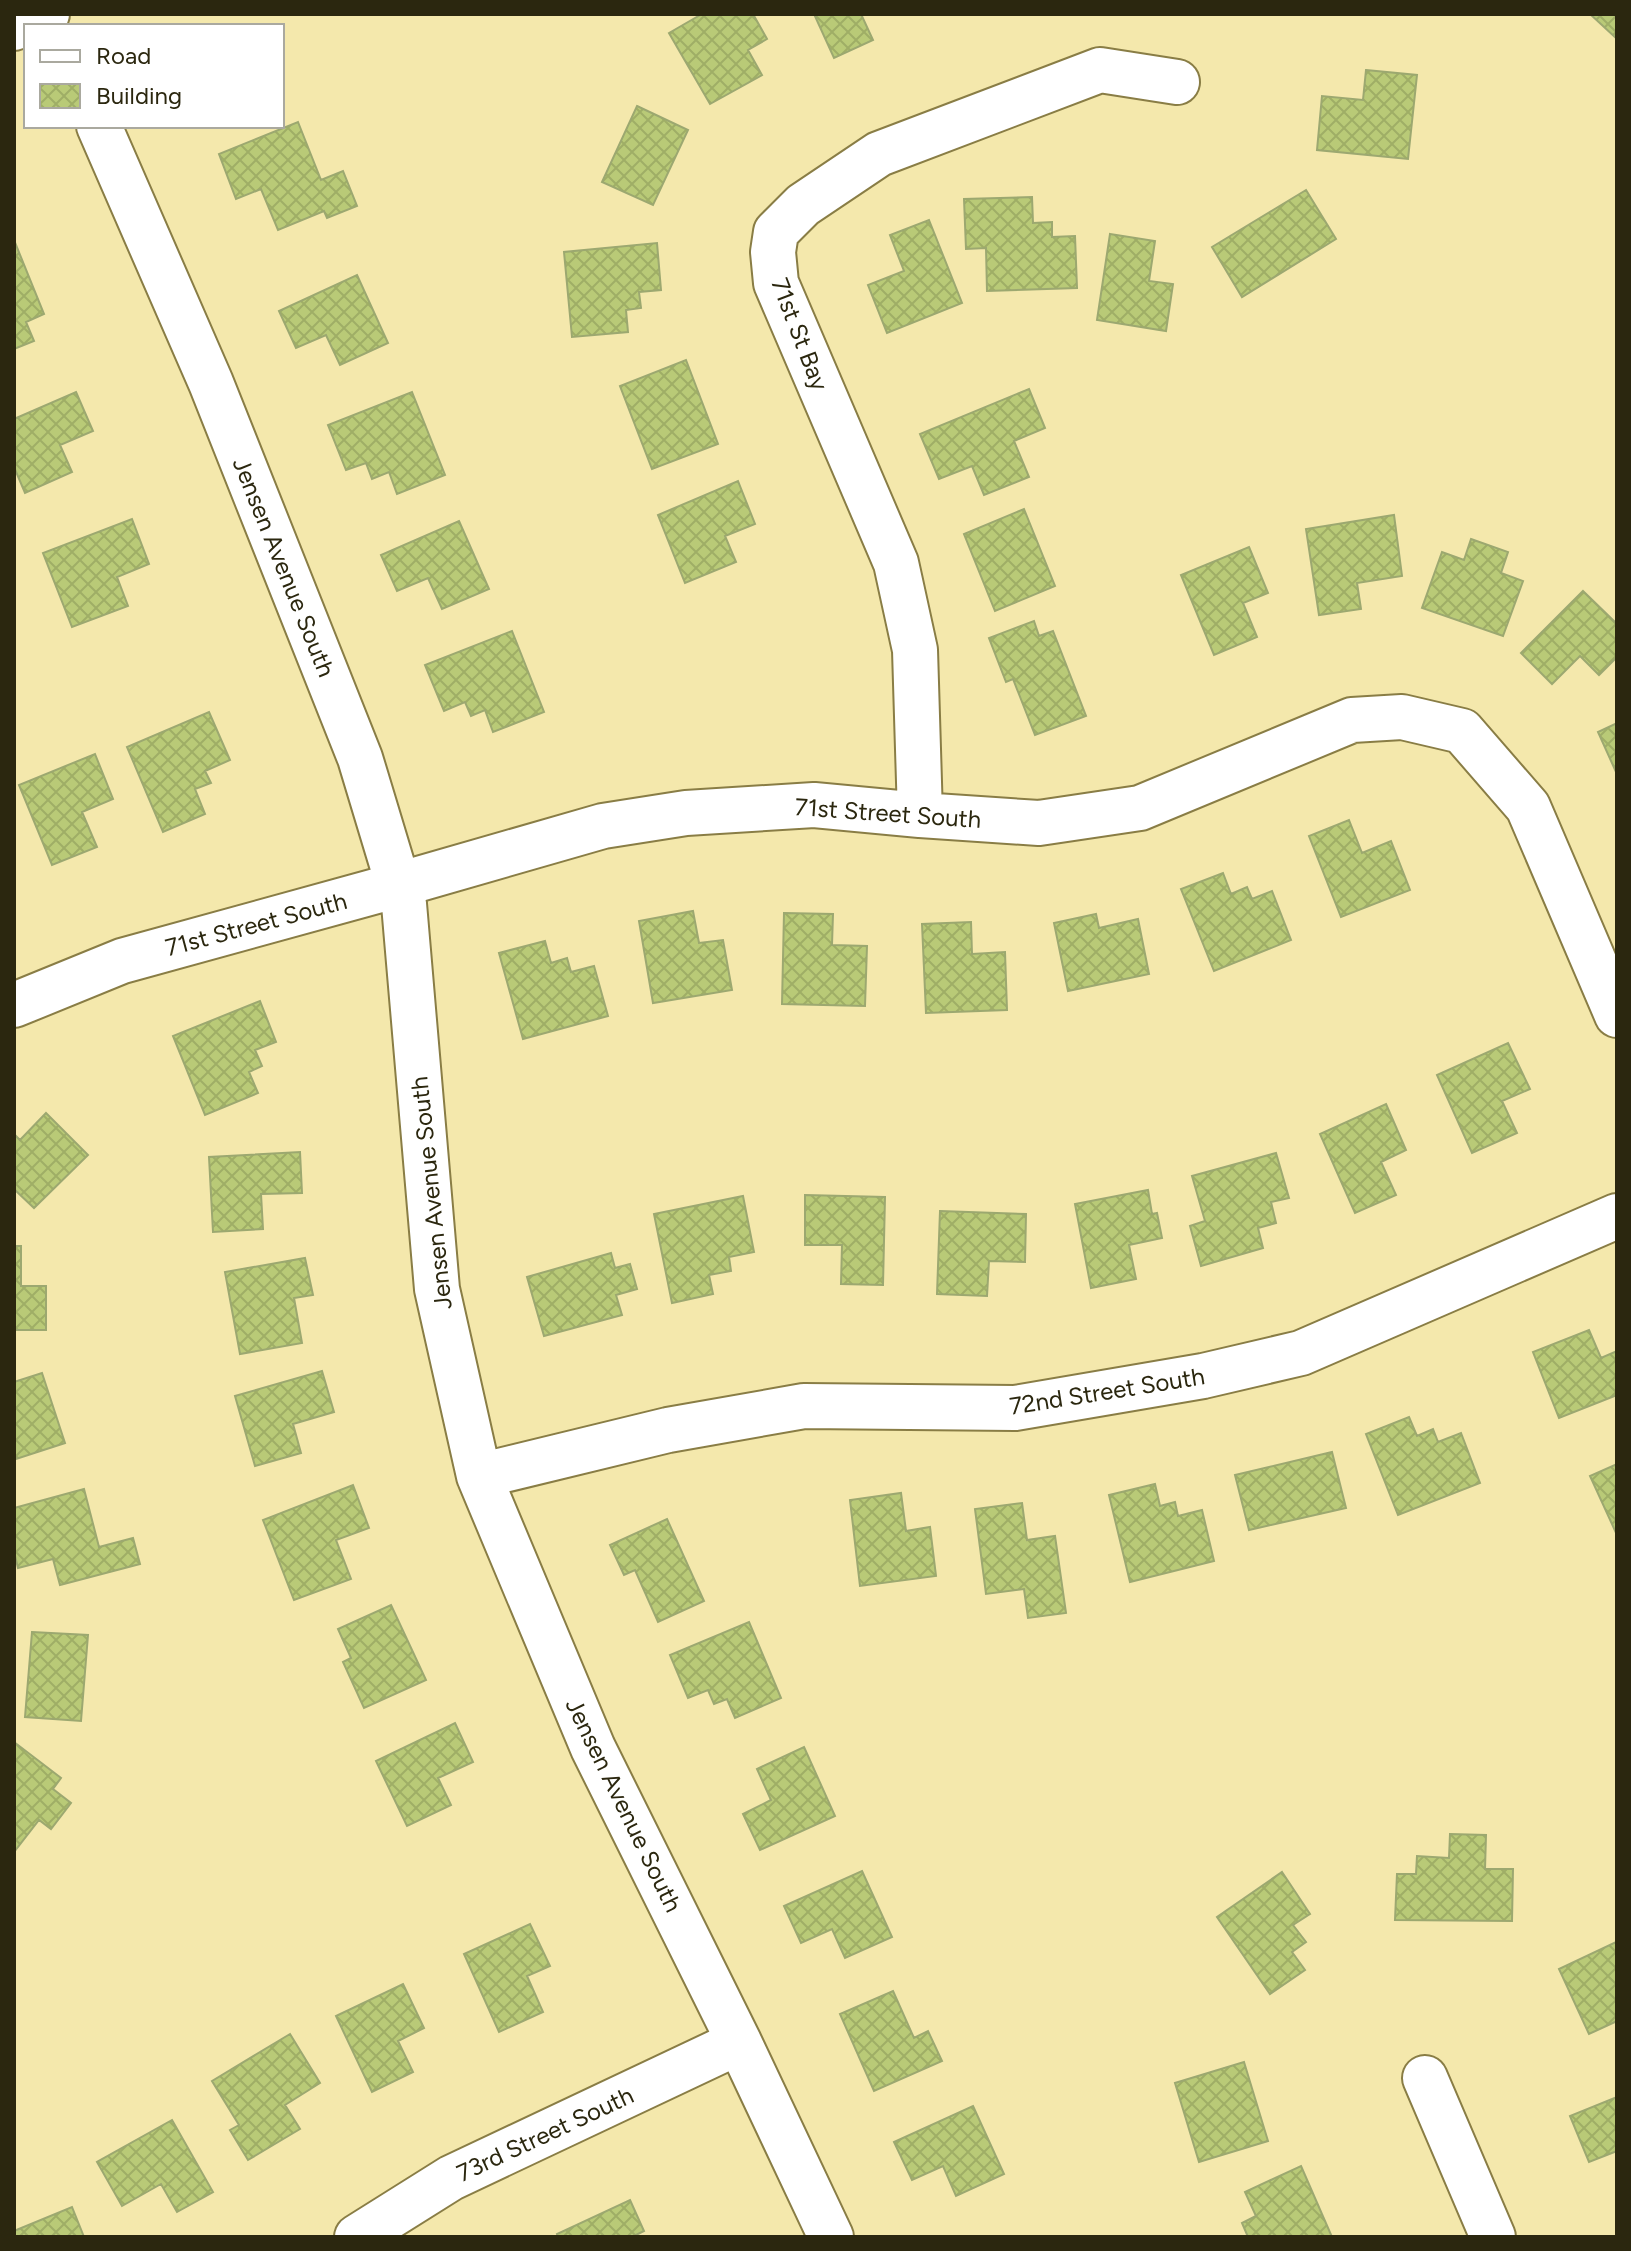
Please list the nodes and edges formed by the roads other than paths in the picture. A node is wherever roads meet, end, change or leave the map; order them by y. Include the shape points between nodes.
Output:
1 (48, 14) edge
2 (14, 28) edge
3 (1177, 82) dead end
4 (100, 128) edge
5 (920, 815) junction
6 (398, 885) junction
7 (14, 1005) edge
8 (1617, 1015) edge
9 (1617, 1216) edge
10 (479, 1476) junction
11 (739, 2042) junction
12 (1425, 2078) dead end
13 (357, 2237) edge
14 (831, 2237) edge
15 (1493, 2237) edge

1 - 2 street
3 - 5 street, 71st St Bay via 1100,70 879,154 803,205 776,232 776,283 896,563 915,650
4 - 6 street, Jensen Avenue South via 211,383 354,743
5 - 6 street, 71st Street South via 814,805 686,813 603,826
5 - 8 street, 71st Street South via 1039,823 1140,808 1352,720 1402,717 1462,731 1528,807
6 - 7 street, 71st Street South via 122,961
6 - 10 street, Jensen Avenue South via 404,904 437,1289
9 - 10 street, 72nd Street South via 1301,1353 1203,1376 1015,1408 804,1406 668,1430
10 - 11 street, Jensen Avenue South via 593,1748
11 - 13 street, 73rd Street South via 451,2178
11 - 14 street, Jensen Avenue South
12 - 15 street

